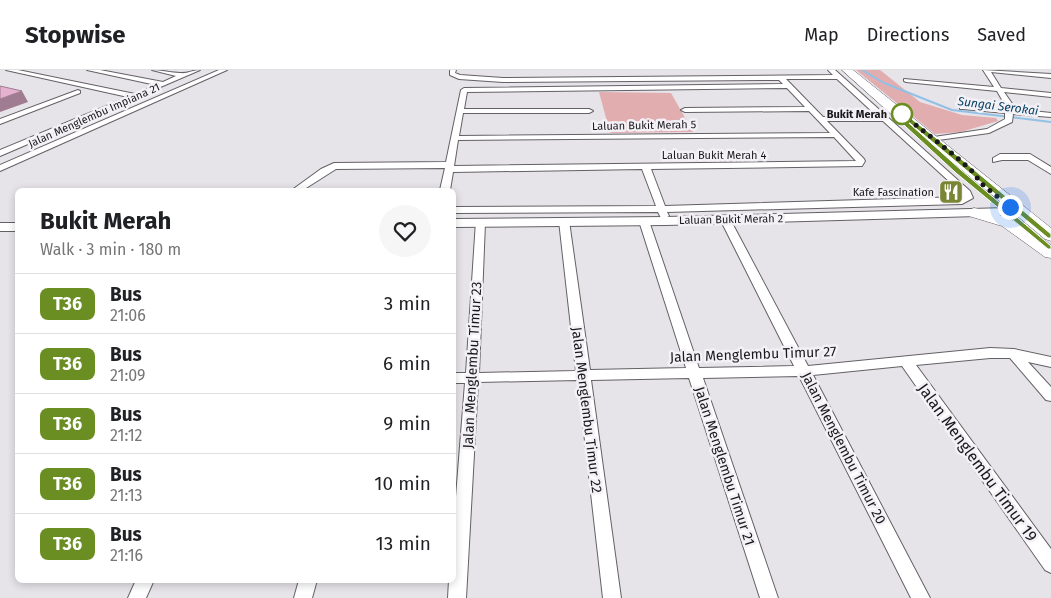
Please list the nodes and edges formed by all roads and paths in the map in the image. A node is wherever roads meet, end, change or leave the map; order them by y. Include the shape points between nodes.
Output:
1 (90, 70) edge
2 (155, 70) edge
3 (197, 70) edge
4 (224, 70) edge
5 (453, 70) edge
6 (831, 70) edge
7 (847, 70) edge
8 (986, 70) edge
9 (8, 73) edge
10 (184, 76) junction
11 (1051, 76) edge
12 (837, 77) junction
13 (780, 78) junction
14 (906, 80) dead end
15 (163, 84) junction
16 (788, 86) junction
17 (998, 89) junction
18 (78, 92) junction
19 (1051, 95) edge
20 (135, 96) junction
21 (123, 101) junction
22 (963, 107) dead end
23 (810, 109) junction
24 (589, 110) dead end
25 (685, 110) dead end
26 (459, 111) junction
27 (891, 114) junction
28 (1010, 115) junction
29 (1051, 115) edge
30 (820, 119) junction
31 (0, 122) edge
32 (834, 135) junction
33 (455, 138) junction
34 (934, 139) junction
35 (0, 153) edge
36 (996, 160) dead end
37 (449, 167) junction
38 (646, 167) junction
39 (0, 168) edge
40 (965, 170) junction
41 (1051, 171) edge
42 (300, 188) edge
43 (445, 188) edge
44 (987, 194) junction
45 (807, 205) junction
46 (456, 210) edge
47 (1008, 212) junction
48 (974, 213) junction
49 (663, 215) junction
50 (817, 217) junction
51 (725, 219) junction
52 (564, 221) junction
53 (644, 221) junction
54 (480, 222) junction
55 (456, 223) edge
56 (0, 227) edge
57 (15, 227) edge
58 (1051, 238) edge
59 (1051, 248) edge
60 (1051, 253) edge
61 (1014, 354) junction
62 (905, 360) junction
63 (1051, 362) edge
64 (805, 371) junction
65 (694, 373) junction
66 (583, 376) junction
67 (472, 377) junction
68 (456, 378) edge
69 (1051, 396) edge
70 (1051, 564) edge
71 (144, 583) edge
72 (307, 583) edge
73 (137, 598) edge
74 (303, 598) edge
75 (457, 598) edge
76 (612, 598) edge
77 (769, 598) edge
78 (921, 598) edge

1 - 15 street
2 - 10 street
3 - 10 street
4 - 39 street, Jalan Menglembu Impiana 21
5 - 13 street via 452,74 459,77 503,80
6 - 12 street
7 - 27 main road
8 - 11 street
8 - 17 street
9 - 18 street
9 - 20 street
10 - 15 street
12 - 13 street
12 - 27 street
13 - 16 street, Laluan Bukit Merah 4
14 - 17 street
15 - 20 street
16 - 23 street, Laluan Bukit Merah 4
16 - 26 street via 468,90 462,91
17 - 19 street
17 - 28 street via 1009,105
18 - 21 street
18 - 31 street
20 - 21 street
21 - 35 street
22 - 28 street
23 - 25 street
23 - 30 street, Laluan Bukit Merah 4
24 - 26 street
26 - 33 street
27 - 30 street
27 - 34 main road
27 - 40 main road
27 - 45 street, Laluan Bukit Merah 2 via 967,193 968,198 962,201
28 - 29 street
28 - 34 street via 990,130
30 - 32 street, Laluan Bukit Merah 4
32 - 33 street, Laluan Bukit Merah 5
32 - 38 street, Laluan Bukit Merah 4 via 861,161 859,164
33 - 37 street
34 - 40 main road
36 - 41 street via 1000,157 1032,158
37 - 38 street, Laluan Bukit Merah 4
37 - 42 street via 334,166
37 - 43 street
38 - 49 street
40 - 44 main road
40 - 47 main road via 1010,207
40 - 58 main road
44 - 47 main road
44 - 48 main road via 987,207
45 - 49 street, Laluan Bukit Merah 2
45 - 50 street
46 - 49 street, Laluan Bukit Merah 2
47 - 48 street, Laluan Bukit Merah 2
47 - 58 main road via 1024,218
47 - 59 main road
48 - 50 street, Laluan Bukit Merah 2
48 - 60 main road via 1014,224
49 - 51 street, Laluan Bukit Merah 2
49 - 53 street, Laluan Bukit Merah 2
50 - 51 street, Laluan Bukit Merah 2
51 - 64 street, Jalan Menglembu Timur 20
52 - 53 street, Laluan Bukit Merah 2
52 - 54 street, Laluan Bukit Merah 2
52 - 66 street, Jalan Menglembu Timur 22
53 - 65 street, Jalan Menglembu Timur 21
54 - 55 street, Laluan Bukit Merah 2
54 - 67 street, Jalan Menglembu Timur 23
56 - 57 street
61 - 62 street, Jalan Menglembu Timur 27
61 - 63 street, Jalan Menglembu Timur 27
61 - 69 street
62 - 64 street, Jalan Menglembu Timur 27
62 - 70 street, Jalan Menglembu Timur 19
64 - 65 street, Jalan Menglembu Timur 27
64 - 78 street, Jalan Menglembu Timur 20
65 - 66 street, Jalan Menglembu Timur 27
65 - 77 street, Jalan Menglembu Timur 21
66 - 67 street, Jalan Menglembu Timur 27
66 - 76 street, Jalan Menglembu Timur 22
67 - 68 street, Jalan Menglembu Timur 27
67 - 75 street, Jalan Menglembu Timur 23
71 - 73 street
72 - 74 street

